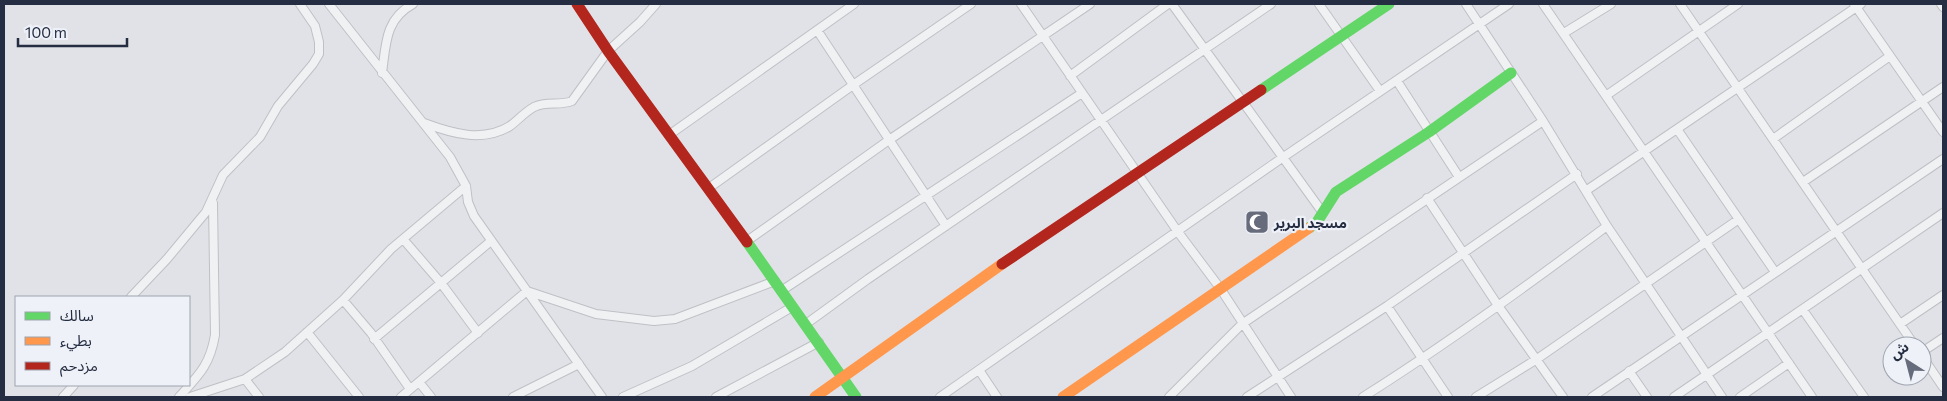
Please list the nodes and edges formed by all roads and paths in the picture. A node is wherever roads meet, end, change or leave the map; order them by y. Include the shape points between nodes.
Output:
1 (300, 4) edge
2 (329, 4) edge
3 (413, 4) edge
4 (577, 4) edge
5 (656, 4) edge
6 (854, 4) edge
7 (971, 4) edge
8 (1021, 4) edge
9 (1090, 4) edge
10 (1170, 4) edge
11 (1271, 4) edge
12 (1319, 4) edge
13 (1389, 4) edge
14 (1466, 4) edge
15 (1510, 4) edge
16 (1543, 4) edge
17 (1611, 4) edge
18 (1680, 4) edge
19 (1738, 4) edge
20 (1941, 4) edge
21 (1857, 5) edge
22 (1943, 7) edge
23 (1479, 25) junction
24 (817, 30) junction
25 (1699, 32) junction
26 (1564, 33) junction
27 (1043, 35) junction
28 (1342, 36) junction
29 (1204, 49) junction
30 (608, 51) junction
31 (1890, 56) junction
32 (382, 73) junction
33 (1511, 73) junction
34 (1070, 76) junction
35 (1397, 81) junction
36 (853, 85) junction
37 (1943, 87) edge
38 (1737, 88) junction
39 (1380, 91) junction
40 (1082, 93) junction
41 (1607, 95) junction
42 (1922, 101) junction
43 (1242, 102) junction
44 (1101, 120) junction
45 (1543, 120) junction
46 (423, 122) junction
47 (1678, 129) junction
48 (1429, 132) junction
49 (1943, 132) edge
50 (669, 135) junction
51 (1773, 139) junction
52 (889, 140) junction
53 (1645, 150) junction
54 (1282, 158) junction
55 (1943, 159) edge
56 (1138, 174) junction
57 (1577, 174) junction
58 (1459, 177) junction
59 (1803, 182) junction
60 (466, 186) junction
61 (709, 188) junction
62 (1587, 190) junction
63 (925, 195) junction
64 (1427, 198) junction
65 (213, 201) junction
66 (1323, 212) junction
67 (1943, 213) edge
68 (1739, 219) junction
69 (946, 226) junction
70 (1607, 226) junction
71 (1836, 231) junction
72 (1178, 232) junction
73 (403, 239) junction
74 (491, 241) junction
75 (747, 241) junction
76 (1707, 242) junction
77 (1465, 253) junction
78 (1862, 269) junction
79 (1775, 272) junction
80 (775, 281) junction
81 (441, 283) junction
82 (1647, 284) junction
83 (1220, 288) junction
84 (527, 290) junction
85 (782, 291) junction
86 (1743, 295) junction
87 (1943, 295) edge
88 (132, 296) edge
89 (344, 300) junction
90 (1387, 306) junction
91 (792, 307) junction
92 (1499, 307) junction
93 (1803, 310) junction
94 (806, 324) junction
95 (1242, 324) junction
96 (1900, 324) junction
97 (307, 332) junction
98 (478, 333) junction
99 (1768, 333) junction
100 (1681, 336) junction
101 (1908, 336) edge
102 (1943, 338) edge
103 (374, 339) junction
104 (819, 342) junction
105 (1932, 346) edge
106 (1537, 358) junction
107 (1423, 360) junction
108 (1789, 363) junction
109 (579, 364) junction
110 (979, 370) junction
111 (1932, 370) edge
112 (1630, 372) junction
113 (1707, 375) junction
114 (843, 376) junction
115 (1278, 377) junction
116 (245, 379) junction
117 (419, 382) junction
118 (190, 385) edge
119 (73, 386) edge
120 (189, 386) edge
121 (1943, 387) edge
122 (410, 389) junction
123 (63, 397) edge
124 (179, 397) edge
125 (190, 397) edge
126 (259, 397) edge
127 (358, 397) edge
128 (401, 397) edge
129 (432, 397) edge
130 (513, 397) edge
131 (602, 397) edge
132 (623, 397) edge
133 (716, 397) edge
134 (815, 397) edge
135 (856, 397) edge
136 (940, 397) edge
137 (997, 397) edge
138 (1063, 397) edge
139 (1169, 397) edge
140 (1247, 397) edge
141 (1291, 397) edge
142 (1363, 397) edge
143 (1448, 397) edge
144 (1476, 397) edge
145 (1563, 397) edge
146 (1592, 397) edge
147 (1647, 397) edge
148 (1674, 397) edge
149 (1722, 397) edge
150 (1740, 397) edge
151 (1812, 397) edge
152 (1864, 397) edge

1 - 65 street via 315,26 319,54 278,106 260,137 223,175
2 - 32 street
3 - 32 street via 399,12 391,25
4 - 30 street
5 - 30 street
6 - 24 street
7 - 36 street
8 - 27 street
9 - 27 street
10 - 29 street
10 - 34 street
11 - 29 street
12 - 28 street
13 - 28 street
14 - 23 street
15 - 23 street
16 - 26 street
17 - 26 street
18 - 25 street
19 - 25 street
20 - 22 street
21 - 31 street
21 - 38 street
23 - 33 street
23 - 35 street
24 - 36 street
24 - 50 street
25 - 38 street
25 - 41 street
26 - 41 street
27 - 34 street
27 - 52 street
28 - 39 street
28 - 43 street
29 - 43 street
29 - 44 street
30 - 46 street via 572,100 534,108 492,134 468,136
30 - 50 street
31 - 42 street
31 - 51 street
32 - 46 street
33 - 45 street
33 - 48 street
34 - 40 street
35 - 39 street
35 - 48 street
36 - 52 street
36 - 61 street
37 - 42 street
38 - 47 street
38 - 51 street
39 - 54 street
40 - 44 street
40 - 63 street
41 - 53 street
42 - 49 street
42 - 59 street
43 - 54 street
43 - 56 street
44 - 56 street
44 - 69 street
45 - 57 street
45 - 58 street
46 - 60 street via 450,157
47 - 53 street
47 - 68 street
48 - 58 street
48 - 66 street via 1336,192
50 - 61 street
51 - 59 street
52 - 63 street
52 - 75 street
53 - 62 street
53 - 76 street
54 - 66 street
54 - 72 street
55 - 71 street
56 - 72 street
56 - 114 street via 987,274
57 - 62 street
57 - 77 street
58 - 64 street
59 - 71 street
60 - 73 street
60 - 74 street via 474,216
61 - 75 street
62 - 70 street
63 - 69 street
63 - 85 street
64 - 77 street
64 - 95 street
65 - 88 street via 167,259
65 - 118 street via 215,335 212,351 201,373
66 - 83 street via 1317,222
67 - 78 street
68 - 76 street
68 - 79 street
69 - 94 street
70 - 82 street
70 - 92 street
71 - 78 street
71 - 79 street
72 - 83 street
72 - 110 street
73 - 81 street
73 - 89 street
74 - 81 street
74 - 84 street
75 - 80 street
76 - 82 street
76 - 86 street
77 - 90 street
77 - 92 street
78 - 93 street
78 - 96 street
79 - 86 street
80 - 84 street via 675,319 654,321 596,314
80 - 85 street
81 - 98 street
81 - 103 street
82 - 100 street
82 - 106 street
83 - 95 street
83 - 138 street
84 - 98 street
84 - 109 street
85 - 91 street
86 - 99 street
86 - 100 street
87 - 96 street
89 - 97 street
89 - 103 street
90 - 107 street
90 - 115 street
91 - 94 street
91 - 132 street via 692,366
92 - 106 street
92 - 107 street
93 - 99 street
93 - 152 street
94 - 104 street
95 - 115 street
95 - 139 street
96 - 101 street
97 - 116 street via 270,364
97 - 127 street
98 - 117 street
99 - 108 street
99 - 113 street
100 - 112 street
100 - 113 street
102 - 105 street
103 - 122 street
104 - 114 street
104 - 133 street
106 - 144 street
106 - 145 street
107 - 142 street
107 - 143 street
108 - 150 street
108 - 151 street
109 - 130 street
109 - 131 street
110 - 136 street
110 - 137 street
111 - 121 street
112 - 146 street
112 - 147 street
113 - 148 street
113 - 149 street
114 - 134 street
114 - 135 street
115 - 140 street
115 - 141 street
116 - 125 street
116 - 126 street
117 - 122 street
117 - 129 street
119 - 123 street
120 - 124 street
122 - 128 street

